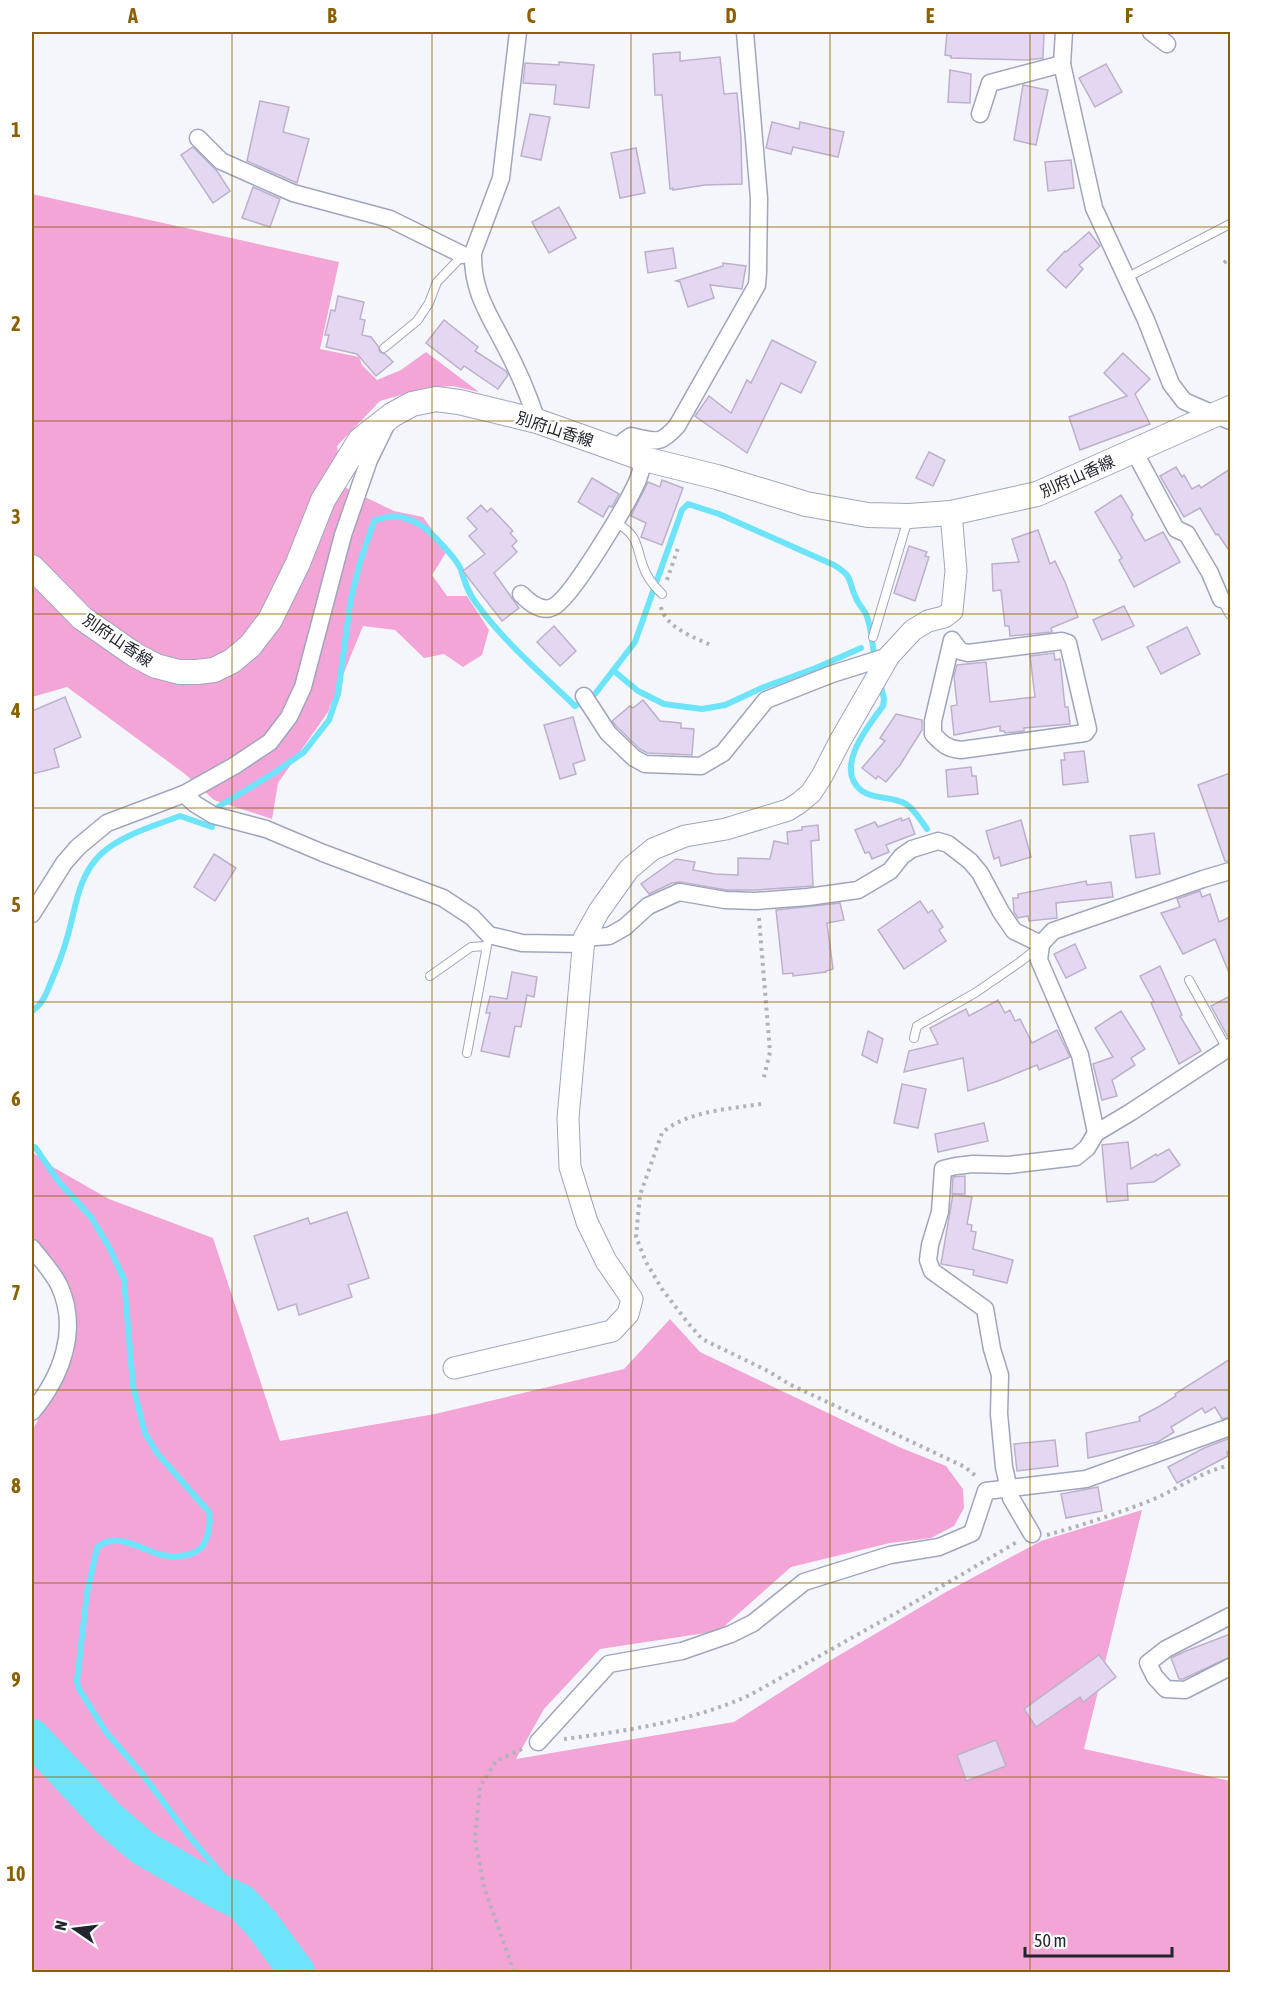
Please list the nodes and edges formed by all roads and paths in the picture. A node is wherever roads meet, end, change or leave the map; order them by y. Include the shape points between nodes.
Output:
1 (518, 32) edge
2 (745, 32) edge
3 (1064, 32) edge
4 (1151, 32) edge
5 (1167, 44) dead end
6 (1062, 64) junction
7 (980, 114) dead end
8 (198, 138) dead end
9 (1230, 224) edge
10 (468, 254) junction
11 (1230, 257) edge
12 (1224, 263) dead end
13 (1126, 278) junction
14 (384, 348) dead end
15 (392, 415) junction
16 (1225, 415) edge
17 (537, 421) junction
18 (1134, 451) junction
19 (632, 456) junction
20 (951, 513) junction
21 (909, 516) junction
22 (616, 522) junction
23 (679, 545) dead end
24 (32, 567) edge
25 (521, 594) dead end
26 (662, 594) junction
27 (1221, 598) joint
28 (952, 611) junction
29 (1230, 615) edge
30 (873, 637) dead end
31 (952, 640) junction
32 (711, 645) dead end
33 (889, 656) junction
34 (584, 696) dead end
35 (184, 794) junction
36 (1226, 875) edge
37 (756, 902) junction
38 (32, 914) edge
39 (487, 941) junction
40 (583, 941) junction
41 (1041, 944) junction
42 (430, 976) dead end
43 (1189, 980) dead end
44 (914, 1038) dead end
45 (1229, 1048) edge
46 (467, 1053) dead end
47 (763, 1081) dead end
48 (761, 1104) dead end
49 (1096, 1133) junction
50 (32, 1248) edge
51 (454, 1368) dead end
52 (32, 1412) edge
53 (1230, 1427) edge
54 (1230, 1465) edge
55 (1009, 1488) junction
56 (986, 1491) junction
57 (1032, 1534) junction
58 (1230, 1617) edge
59 (1230, 1667) edge
60 (538, 1742) junction
61 (514, 1972) edge

1 - 10 street via 501,178
2 - 19 street via 759,198 757,285 677,426 665,440 631,436 624,441
3 - 6 street
4 - 5 street
6 - 7 street via 990,84
6 - 13 street via 1094,208
8 - 10 street via 221,161 284,189 390,219
9 - 13 lane
10 - 14 lane via 437,282 417,321
10 - 17 street via 485,311 522,382
11 - 12 path
13 - 16 street via 1170,384 1184,401
15 - 17 main road, 別府山香線 via 412,404 436,399
15 - 24 main road, 別府山香線 via 360,440 323,500 270,620 250,646 214,670 178,672 135,655 82,618
15 - 35 street via 369,460 343,535 303,687 289,717 270,742
16 - 18 main road, 別府山香線
17 - 19 main road, 別府山香線
18 - 20 main road, 別府山香線 via 1037,494
18 - 27 street via 1176,529 1187,534
19 - 21 main road, 別府山香線 via 806,504 868,515
19 - 22 street via 638,480
20 - 21 main road, 別府山香線
20 - 28 street via 956,571
21 - 30 lane
22 - 25 street via 565,599 551,608 543,608
22 - 26 lane via 629,531 643,567
23 - 26 path
26 - 32 path via 662,612 672,623
27 - 29 lane
28 - 31 street
28 - 33 street via 913,630
31 - 31 street via 933,721 933,734 944,746 961,750 1085,733 1088,729 1068,643 968,653 960,651
33 - 34 street via 766,700 723,753 701,766 645,764 634,758 608,733
33 - 40 street via 811,793 788,810 726,830 685,836 653,849 629,869
35 - 38 street via 107,823 64,863
35 - 39 street via 213,815 266,829 443,898 472,917
36 - 41 street via 1203,879 1053,931
37 - 40 street via 679,892 648,906 609,936
37 - 41 street via 858,890 890,871 912,849 938,841 970,861 1014,931
37 - 47 path via 770,1052
39 - 40 street
39 - 42 lane via 471,947
39 - 46 lane
40 - 51 street via 568,1118 570,1167 587,1221 606,1261 632,1299 628,1314 612,1331
41 - 44 lane via 975,993 917,1026
41 - 49 street via 1039,960 1080,1055
43 - 45 lane
45 - 49 street
48 - 56 path via 707,1112 662,1133 640,1195 636,1238 646,1262 702,1339 965,1467
49 - 55 street via 1076,1157 943,1169 940,1212 928,1260 932,1271 985,1309 1000,1375 1000,1437
50 - 52 street via 58,1284 68,1311 69,1333 53,1382
53 - 55 street via 1086,1479
54 - 57 path via 1132,1507 1043,1536
55 - 56 street
55 - 57 street
56 - 60 street via 972,1533 939,1547 890,1555 804,1582 753,1623 731,1634 682,1651 609,1664
57 - 60 path via 729,1704 657,1724
58 - 59 street via 1166,1649 1148,1663 1166,1689 1185,1690
60 - 61 path via 496,1761 480,1787 475,1839 484,1887

